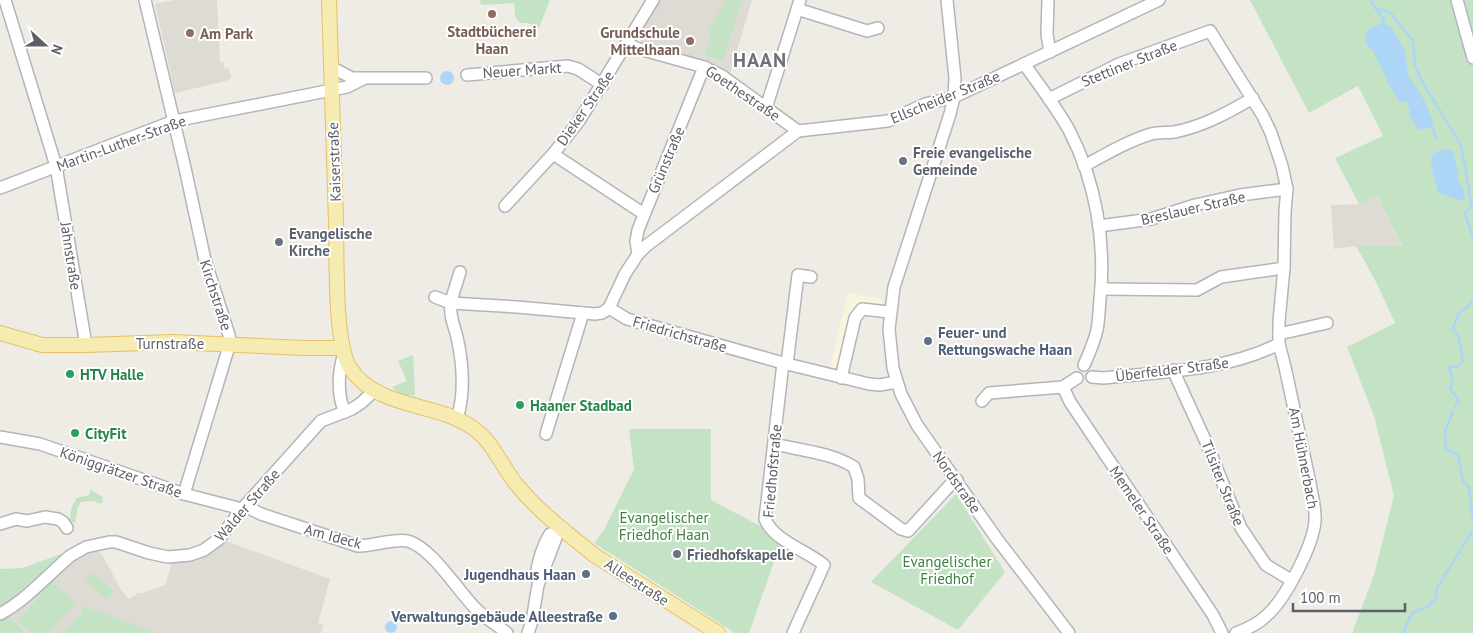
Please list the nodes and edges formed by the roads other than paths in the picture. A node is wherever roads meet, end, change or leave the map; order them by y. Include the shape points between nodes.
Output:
1 (6, 0) edge
2 (145, 0) edge
3 (329, 0) edge
4 (653, 0) edge
5 (947, 0) edge
6 (1048, 0) edge
7 (1130, 0) edge
8 (1158, 0) edge
9 (1456, 0) edge
10 (798, 5) edge
11 (1134, 12) junction
12 (878, 28) dead end
13 (1210, 31) joint
14 (628, 44) junction
15 (1050, 52) junction
16 (1473, 58) edge
17 (1024, 64) junction
18 (704, 66) junction
19 (331, 67) junction
20 (467, 75) dead end
21 (426, 78) dead end
22 (363, 79) junction
23 (603, 85) junction
24 (332, 89) junction
25 (954, 97) junction
26 (1253, 98) junction
27 (1050, 99) junction
28 (766, 108) junction
29 (174, 121) junction
30 (798, 131) junction
31 (553, 154) junction
32 (56, 166) junction
33 (1084, 166) junction
34 (0, 188) edge
35 (1287, 190) junction
36 (504, 206) dead end
37 (644, 214) junction
38 (1099, 226) junction
39 (642, 250) junction
40 (1284, 268) junction
41 (460, 272) dead end
42 (811, 277) dead end
43 (1101, 289) junction
44 (435, 297) dead end
45 (451, 303) junction
46 (609, 308) junction
47 (890, 312) junction
48 (583, 313) junction
49 (1327, 323) dead end
50 (0, 333) edge
51 (1279, 339) junction
52 (230, 343) junction
53 (86, 345) junction
54 (343, 351) junction
55 (785, 363) junction
56 (1084, 366) junction
57 (1173, 370) junction
58 (1092, 377) junction
59 (841, 378) junction
60 (1077, 378) junction
61 (896, 382) junction
62 (1063, 387) junction
63 (374, 391) junction
64 (982, 401) dead end
65 (345, 412) junction
66 (457, 419) junction
67 (546, 434) dead end
68 (0, 439) edge
69 (774, 444) junction
70 (957, 480) junction
71 (184, 494) junction
72 (244, 508) junction
73 (0, 524) edge
74 (558, 525) junction
75 (67, 528) dead end
76 (575, 540) junction
77 (549, 555) junction
78 (1291, 580) junction
79 (538, 585) junction
80 (0, 614) edge
81 (507, 633) edge
82 (528, 633) edge
83 (718, 633) edge
84 (793, 633) edge
85 (1069, 633) edge
86 (1222, 633) edge
87 (1236, 633) edge

1 - 32 street, Jahnstraße
2 - 29 street, Kirchstraße
3 - 19 main road, Kaiserstraße
4 - 14 street, Dieker Straße
5 - 25 street, Nordstraße
6 - 15 street
7 - 11 street
8 - 11 street, Ellscheider Straße
9 - 16 street
10 - 12 street via 858,29
10 - 28 street
11 - 15 street, Ellscheider Straße
13 - 26 street, Am Hühnerbach
13 - 27 street, Stettiner Straße via 1112,67
14 - 18 street, Goethestraße
14 - 23 street, Dieker Straße
15 - 17 street, Ellscheider Straße
17 - 25 street, Ellscheider Straße
17 - 27 street
18 - 28 street, Goethestraße
18 - 37 street, Grünstraße
19 - 22 street via 348,77
19 - 24 main road, Kaiserstraße
20 - 23 street, Neuer Markt via 568,66
21 - 22 street
22 - 24 street via 347,87
23 - 31 street, Dieker Straße
24 - 29 street, Martin-Luther-Straße
24 - 54 main road, Kaiserstraße via 338,298
25 - 30 street, Ellscheider Straße via 925,104 888,121
25 - 47 street, Nordstraße via 896,279
26 - 33 street via 1198,124 1175,132 1152,134
26 - 35 street, Am Hühnerbach via 1274,141
27 - 33 street
28 - 30 street, Goethestraße
29 - 32 street, Martin-Luther-Straße
29 - 52 street, Kirchstraße via 204,260
30 - 39 street
31 - 36 street, Dieker Straße
31 - 37 street
32 - 34 street, Martin-Luther-Straße
32 - 53 street, Jahnstraße
33 - 38 street
35 - 38 street, Breslauer Straße via 1240,196 1195,205 1151,219
35 - 40 street, Am Hühnerbach
37 - 39 street, Grünstraße via 636,241
38 - 43 street
39 - 46 street via 625,274
40 - 43 street via 1221,278 1197,290
40 - 51 street, Am Hühnerbach
41 - 45 street
42 - 55 street, Friedhofstraße via 798,275
43 - 56 street via 1097,329
44 - 45 street
45 - 48 street
45 - 66 street via 462,382
46 - 48 street via 595,314
46 - 55 street, Friedrichstraße via 627,319
47 - 59 street via 862,309 858,313
47 - 61 street, Nordstraße via 889,347
48 - 67 street
49 - 51 street, Überfelder Straße
50 - 53 main road, Turnstraße via 42,345
51 - 57 street, Überfelder Straße via 1241,360
51 - 78 street, Am Hühnerbach via 1315,514 1311,541
52 - 53 main road, Turnstraße
52 - 54 main road, Turnstraße
52 - 71 street, Kirchstraße
54 - 63 main road, Kaiserstraße via 356,377
54 - 65 street, Kaiserstraße via 339,366 341,404
55 - 59 street, Friedrichstraße
55 - 69 street, Friedhofstraße
56 - 58 street via 1090,368
56 - 60 street via 1077,370
57 - 58 street, Überfelder Straße
57 - 78 street, Tilsiter Straße via 1241,528 1266,566
58 - 60 street via 1086,382
59 - 61 street, Friedrichstraße via 880,385
60 - 62 street
61 - 70 street, Nordstraße via 914,421
62 - 64 street via 989,393
62 - 86 street, Memeler Straße
63 - 65 street, Walder Straße
63 - 66 main road, Kaiserstraße
65 - 72 street, Walder Straße via 321,421
66 - 74 main road, Kaiserstraße via 486,439 515,482
68 - 71 street, Königgrätzer Straße via 40,444
69 - 70 street via 843,461 854,467 859,498 908,531
69 - 84 street, Friedhofstraße via 765,519 768,527 824,564
70 - 85 street, Nordstraße via 997,539
71 - 72 street, Königgrätzer Straße
72 - 80 street, Walder Straße via 219,539 190,555 168,557 116,542 100,542 74,554
72 - 81 street, Am Ideck via 358,546 406,541 422,550 476,609
73 - 75 street via 45,517 58,519
74 - 76 main road, Alleestraße
74 - 77 street
74 - 79 street via 546,542 538,564
76 - 77 street via 561,544
76 - 83 main road, Alleestraße
77 - 79 street
78 - 87 street, Am Hühnerbach via 1266,616
79 - 82 street

